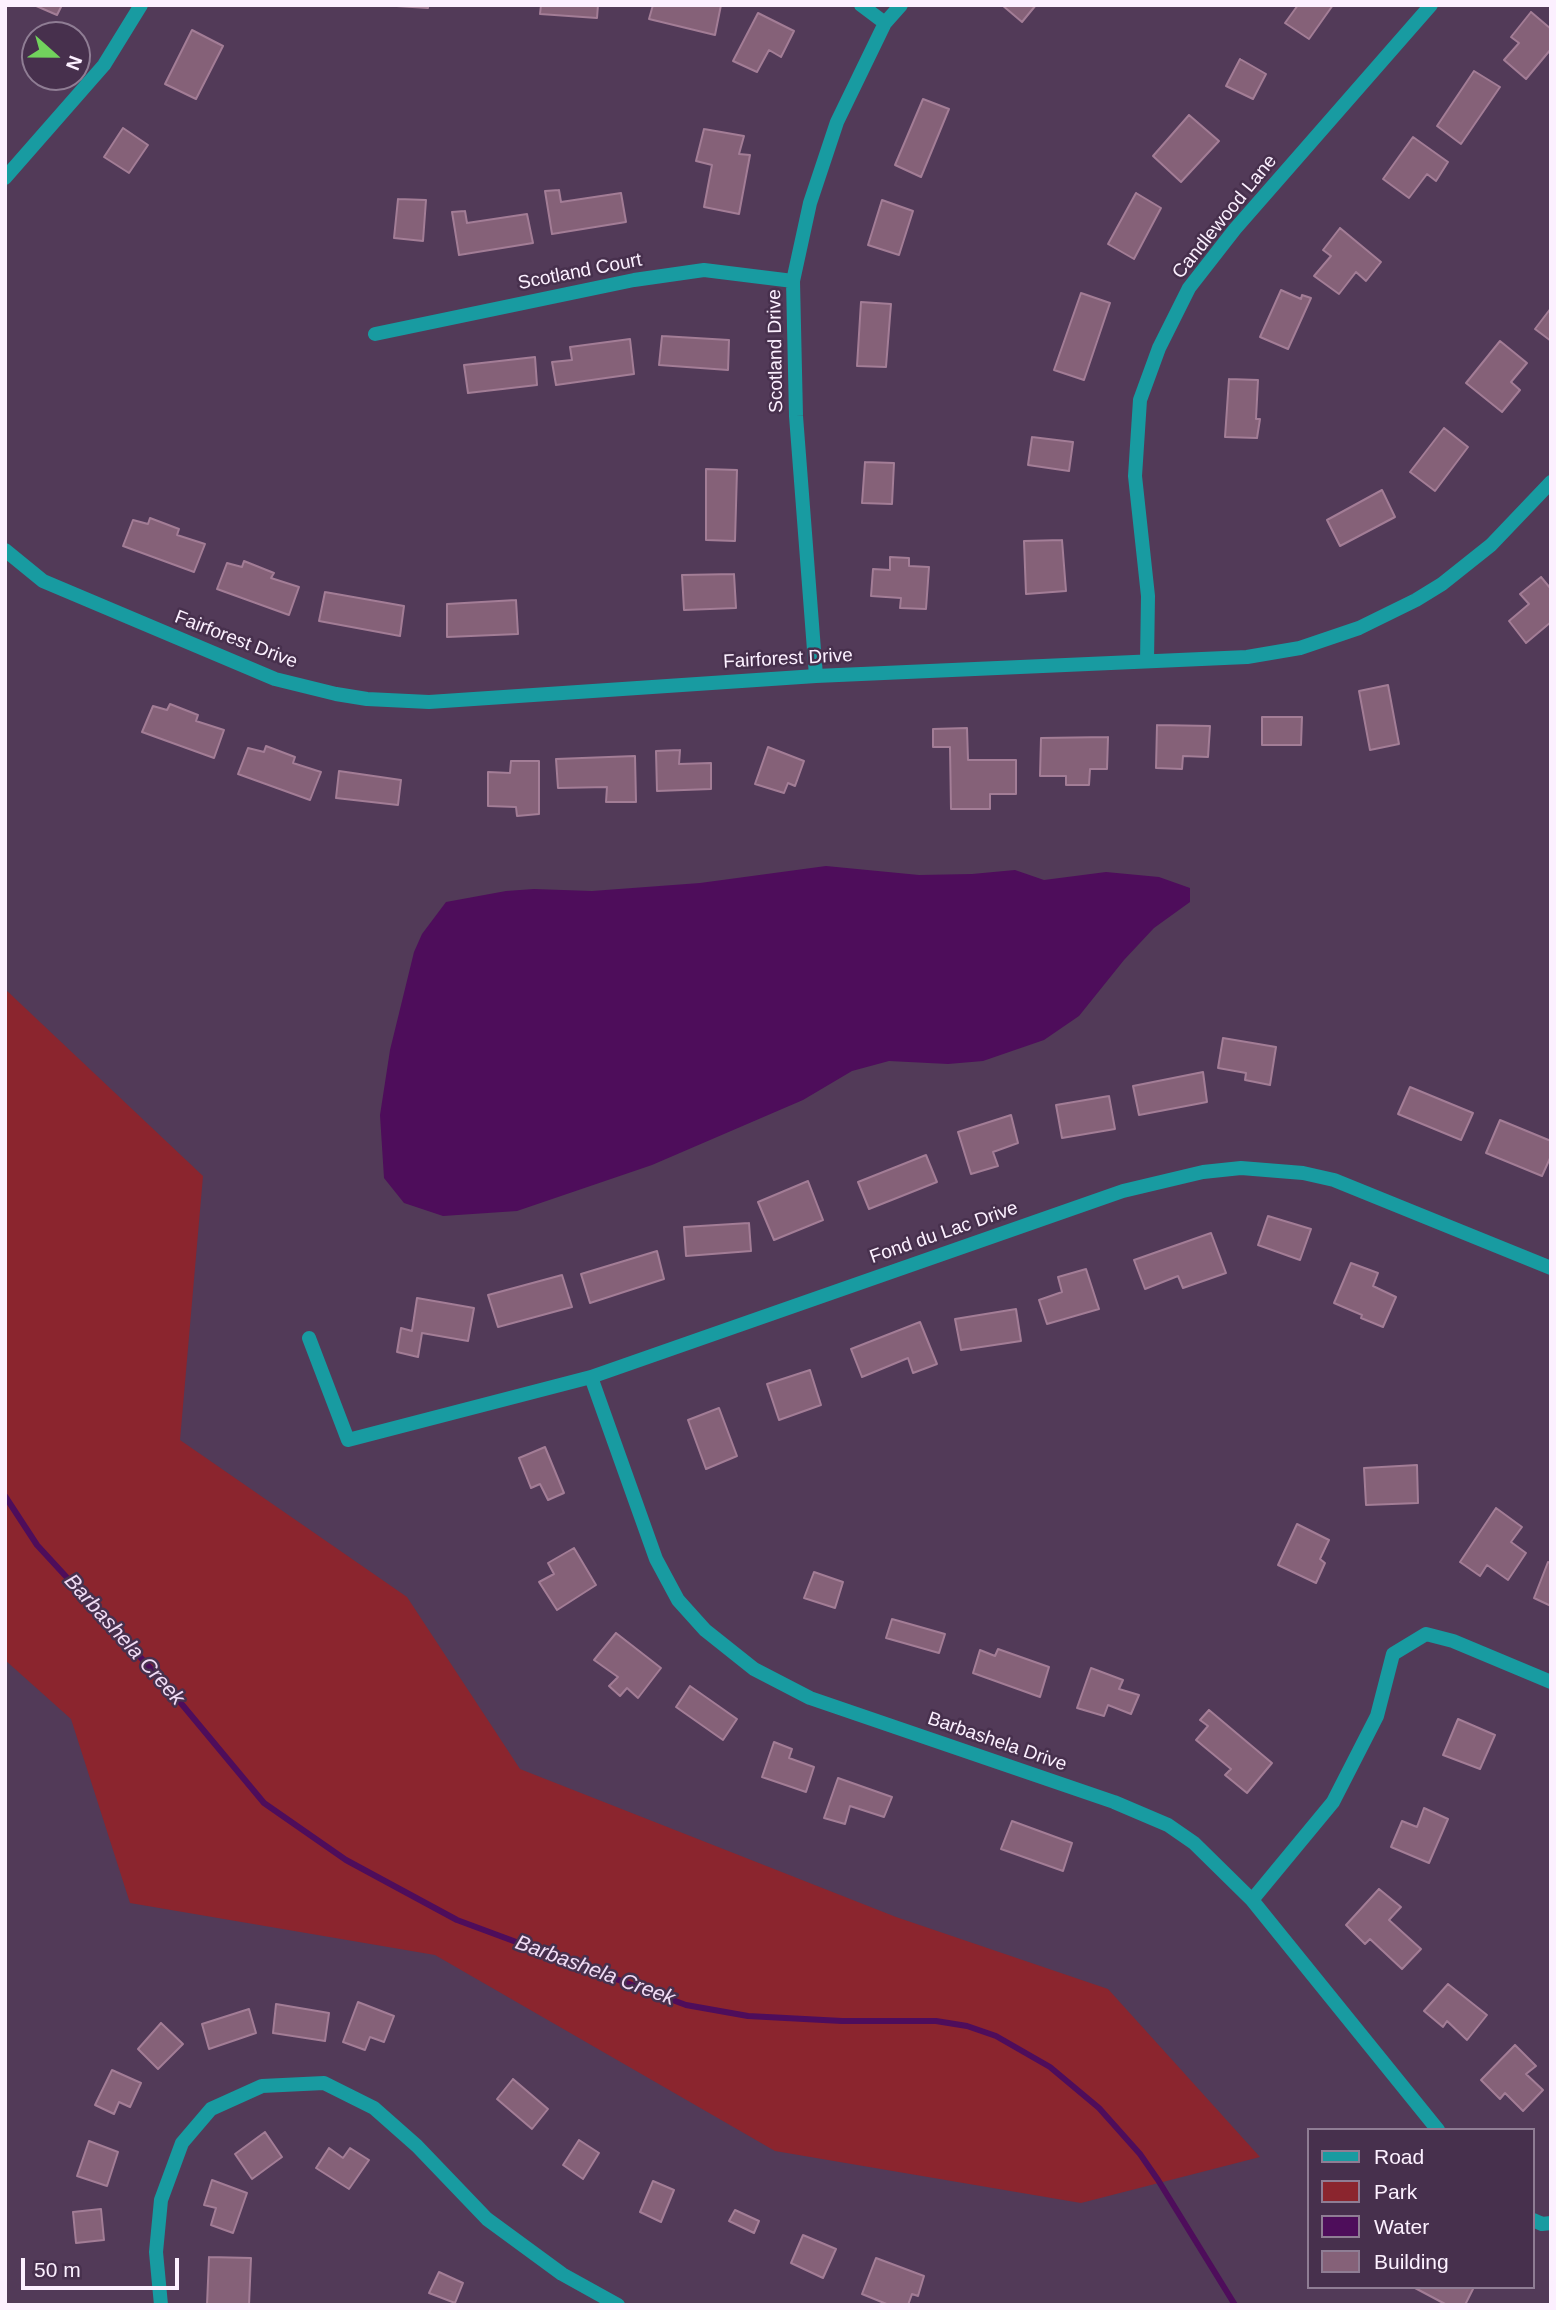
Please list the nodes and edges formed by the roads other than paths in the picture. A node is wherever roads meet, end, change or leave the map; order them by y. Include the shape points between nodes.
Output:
1 (141, 5) edge
2 (861, 5) edge
3 (901, 5) edge
4 (1431, 5) edge
5 (885, 23) junction
6 (5, 178) edge
7 (793, 281) junction
8 (375, 334) dead end
9 (1551, 482) edge
10 (5, 550) edge
11 (1147, 662) junction
12 (816, 676) junction
13 (1551, 1268) edge
14 (309, 1339) dead end
15 (591, 1377) junction
16 (1551, 1682) edge
17 (1252, 1900) junction
18 (1436, 2128) edge
19 (161, 2305) edge
20 (618, 2305) edge

1 - 6 street via 104,65
2 - 5 street
3 - 5 street, Scotland Drive
4 - 11 street, Candlewood Lane via 1235,229 1189,288 1159,348 1140,400 1135,477 1148,596
5 - 7 street, Scotland Drive via 837,122 810,203
7 - 8 street, Scotland Court via 704,270 634,280
7 - 12 street, Scotland Drive via 796,416
9 - 11 street, Fairforest Drive via 1491,545 1442,584 1359,628 1300,648 1247,657
10 - 12 street, Fairforest Drive via 43,581 246,668 367,699 429,702
11 - 12 street, Fairforest Drive
13 - 15 street, Fond du Lac Drive via 1334,1180 1272,1169 1203,1172 1123,1191
14 - 15 street, Fond du Lac Drive via 348,1440
15 - 17 street, Barbashela Drive via 656,1559 678,1600 729,1650 754,1669 810,1698 1114,1802 1168,1825 1194,1843
16 - 17 street via 1426,1634 1393,1654 1377,1716 1333,1802
17 - 18 street, Barbashela Drive
19 - 20 street via 156,2252 161,2200 182,2143 211,2109 262,2086 324,2082 374,2108 487,2219 562,2274

